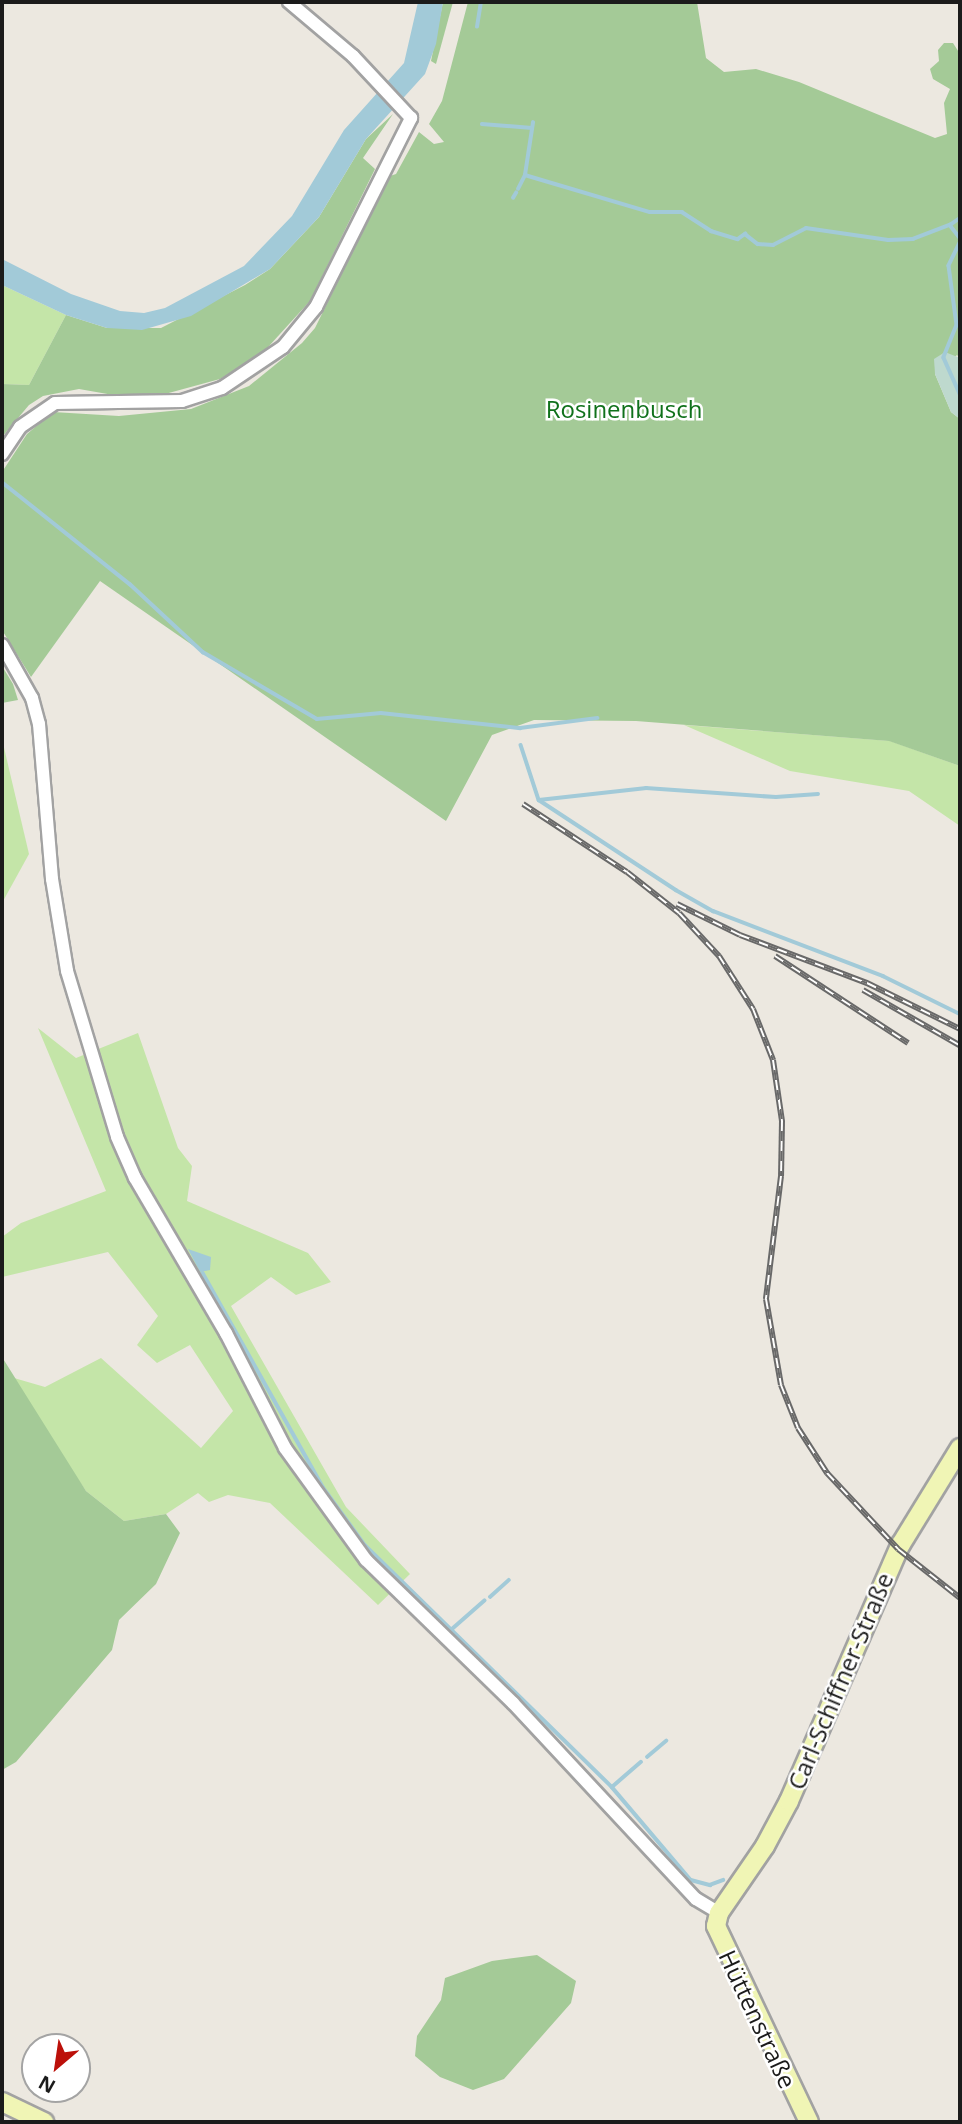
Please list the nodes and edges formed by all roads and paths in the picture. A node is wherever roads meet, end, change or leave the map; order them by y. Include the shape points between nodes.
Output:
1 (289, 2) edge
2 (2, 454) edge
3 (2, 645) edge
4 (960, 1448) edge
5 (719, 1913) junction
6 (2, 2102) edge
7 (44, 2122) edge
8 (809, 2122) edge

1 - 2 street via 370,74 411,118 316,307 296,334 263,364 222,388 182,401 55,402 20,427
3 - 5 street via 32,698 39,724 52,879 67,971 117,1137 135,1178 226,1333 285,1448 366,1560 513,1703 696,1899
4 - 5 main road, Carl-Schiffner-Straße via 891,1562 783,1812
5 - 8 main road, Hüttenstraße via 716,1926 729,1958
6 - 7 main road

